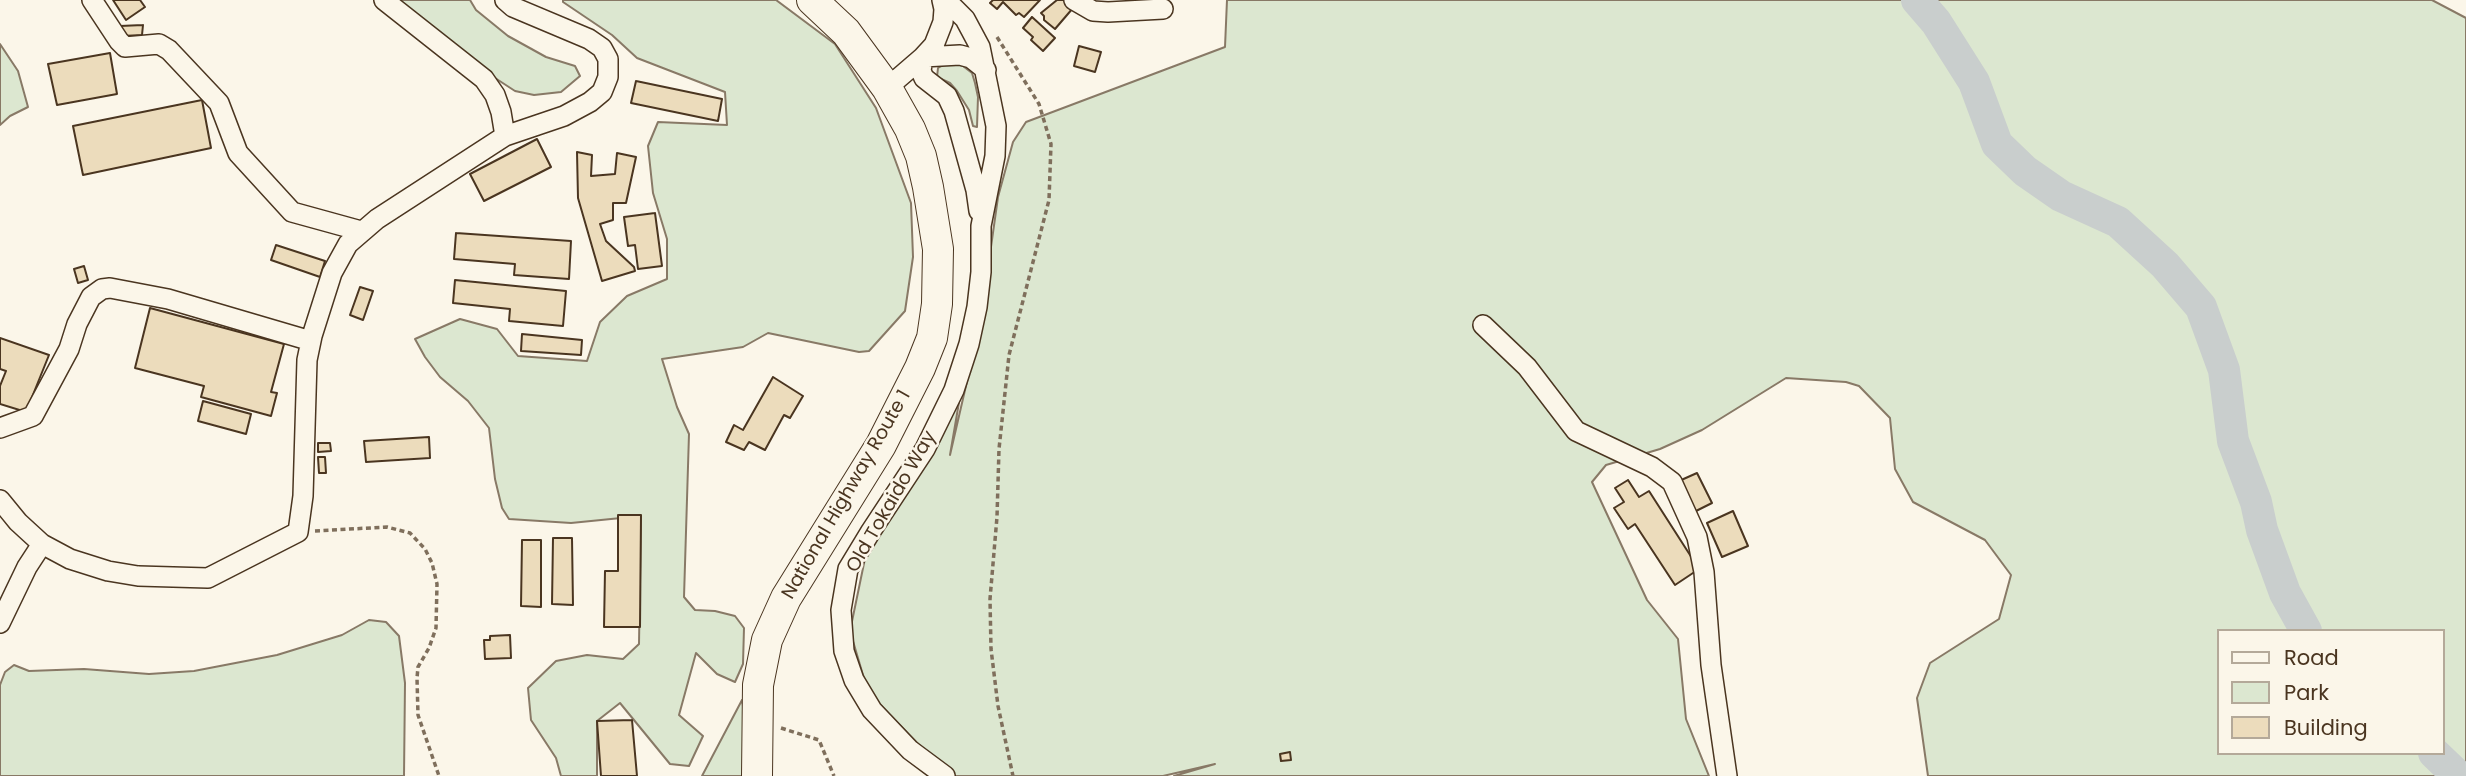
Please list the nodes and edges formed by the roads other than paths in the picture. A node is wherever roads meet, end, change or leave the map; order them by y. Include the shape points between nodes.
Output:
1 (92, 0) edge
2 (384, 0) edge
3 (505, 0) edge
4 (812, 0) edge
5 (944, 0) edge
6 (1074, 0) edge
7 (1163, 9) dead end
8 (923, 57) junction
9 (986, 70) junction
10 (905, 80) junction
11 (996, 126) junction
12 (505, 136) junction
13 (963, 139) junction
14 (981, 226) junction
15 (361, 231) junction
16 (1483, 326) dead end
17 (311, 341) junction
18 (0, 428) edge
19 (0, 500) edge
20 (43, 544) junction
21 (0, 623) edge
22 (757, 776) edge
23 (945, 776) edge
24 (1727, 776) edge

1 - 15 street via 125,47 159,44 169,50 219,103 238,153 292,212
2 - 12 street via 484,79 495,95
3 - 12 street via 602,48 608,59 608,77 590,103
4 - 10 highway, National Highway Route 1
5 - 8 street via 943,22 934,45
5 - 9 street, Old Tokaido Way via 965,19
6 - 7 street via 1093,11
8 - 9 street via 960,55
8 - 10 street via 920,71
9 - 11 street, Old Tokaido Way
10 - 13 street via 947,96
10 - 22 highway, National Highway Route 1 via 910,129 928,187 938,249 932,338 880,445 786,598 766,640 758,685
11 - 13 street via 979,145
11 - 14 street, Old Tokaido Way
12 - 15 street
13 - 14 street
14 - 23 street, Old Tokaido Way via 977,307 954,390 925,449 848,569 841,610 844,651 872,710 910,750
15 - 17 street via 332,273
16 - 24 street via 1527,367 1576,431 1653,467 1672,482 1697,537 1704,572
17 - 18 street via 168,299 102,289 91,297 33,416
17 - 20 street via 298,533 208,578 108,571
19 - 20 street
20 - 21 street

